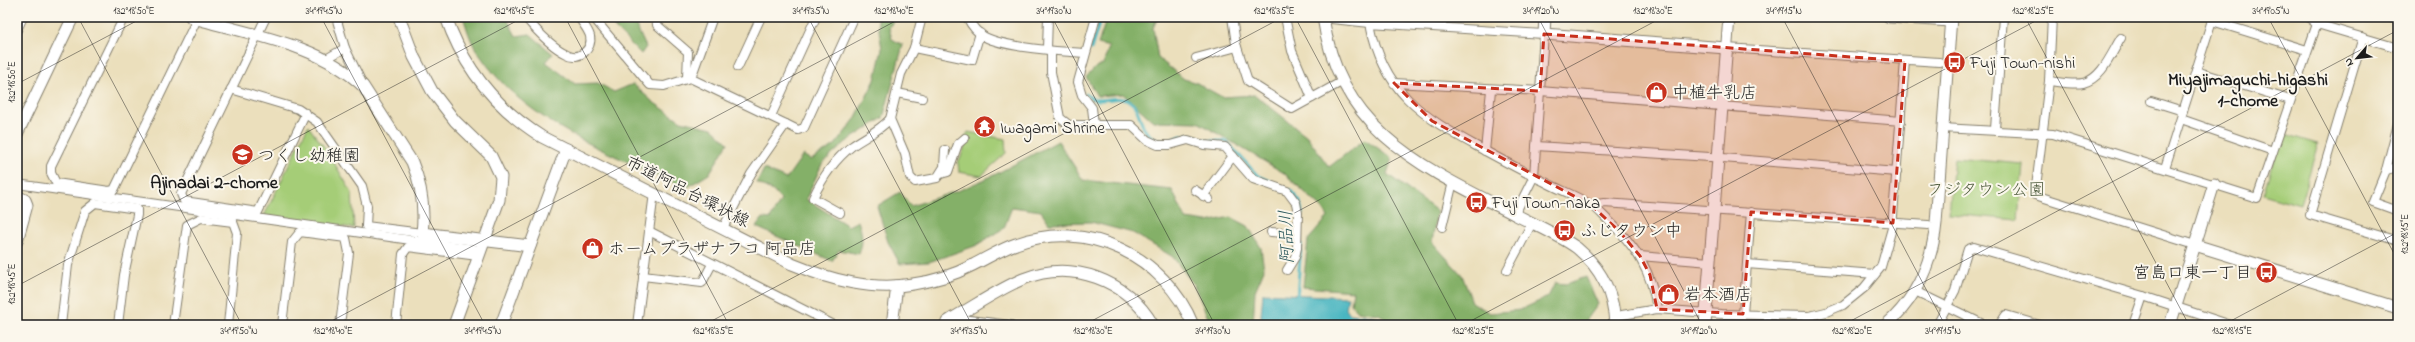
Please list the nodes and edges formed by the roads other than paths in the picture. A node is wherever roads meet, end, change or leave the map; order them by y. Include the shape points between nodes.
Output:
1 (23, 17) edge
2 (73, 17) edge
3 (124, 17) edge
4 (266, 17) edge
5 (336, 17) edge
6 (399, 17) edge
7 (446, 17) edge
8 (525, 17) edge
9 (579, 17) edge
10 (593, 17) edge
11 (656, 17) edge
12 (713, 17) edge
13 (761, 17) edge
14 (816, 17) edge
15 (922, 17) edge
16 (967, 17) edge
17 (1048, 17) edge
18 (1096, 17) edge
19 (1232, 17) edge
20 (1285, 17) edge
21 (1545, 17) edge
22 (1729, 17) edge
23 (1889, 17) edge
24 (2003, 17) edge
25 (2052, 17) edge
26 (2308, 17) edge
27 (196, 18) edge
28 (1328, 18) edge
29 (1950, 19) edge
30 (2213, 19) edge
31 (853, 20) dead end
32 (1370, 23) junction
33 (2317, 24) junction
34 (17, 30) edge
35 (980, 33) junction
36 (1544, 34) junction
37 (257, 36) junction
38 (2363, 37) junction
39 (2121, 38) dead end
40 (1237, 47) junction
41 (345, 48) junction
42 (914, 48) junction
43 (1726, 48) junction
44 (2398, 48) edge
45 (1049, 50) junction
46 (2307, 50) junction
47 (1085, 53) junction
48 (1196, 58) dead end
49 (326, 59) junction
50 (1905, 61) junction
51 (1939, 62) dead end
52 (738, 67) dead end
53 (2196, 71) junction
54 (689, 78) junction
55 (1343, 81) junction
56 (2049, 81) junction
57 (1394, 83) junction
58 (363, 86) junction
59 (232, 89) junction
60 (1490, 90) junction
61 (1540, 92) junction
62 (897, 93) junction
63 (922, 98) dead end
64 (1312, 98) junction
65 (2290, 100) junction
66 (2151, 101) dead end
67 (1722, 106) junction
68 (306, 113) junction
69 (2182, 115) junction
70 (771, 116) junction
71 (890, 119) junction
72 (1901, 121) junction
73 (786, 124) junction
74 (2398, 124) edge
75 (1094, 125) junction
76 (1942, 128) junction
77 (1995, 129) junction
78 (2043, 133) junction
79 (17, 134) edge
80 (965, 138) dead end
81 (1536, 146) junction
82 (566, 149) junction
83 (945, 150) dead end
84 (1485, 151) junction
85 (2273, 151) junction
86 (1233, 156) junction
87 (1718, 158) junction
88 (2398, 166) edge
89 (2165, 168) junction
90 (2386, 170) junction
91 (1897, 172) junction
92 (941, 174) junction
93 (1534, 176) junction
94 (1453, 182) junction
95 (17, 184) edge
96 (2214, 184) junction
97 (1196, 190) dead end
98 (654, 193) junction
99 (17, 196) edge
100 (1592, 205) junction
101 (1518, 208) dead end
102 (1714, 209) junction
103 (2398, 211) edge
104 (1751, 212) junction
105 (840, 213) dead end
106 (1532, 223) junction
107 (1893, 223) junction
108 (1928, 225) dead end
109 (1442, 227) dead end
110 (722, 228) junction
111 (649, 231) junction
112 (1271, 232) dead end
113 (422, 233) junction
114 (1297, 234) junction
115 (17, 241) edge
116 (2398, 241) edge
117 (2195, 245) junction
118 (530, 246) junction
119 (481, 249) junction
120 (1640, 256) junction
121 (1710, 262) junction
122 (712, 264) junction
123 (1747, 264) junction
124 (1287, 270) dead end
125 (1507, 270) dead end
126 (1875, 274) junction
127 (643, 276) junction
128 (897, 286) junction
129 (1915, 291) junction
130 (2143, 296) junction
131 (2176, 306) junction
132 (1948, 307) junction
133 (2398, 308) edge
134 (1657, 309) junction
135 (1706, 313) junction
136 (1743, 314) junction
137 (1622, 315) dead end
138 (950, 321) edge
139 (61, 325) edge
140 (118, 325) edge
141 (173, 325) edge
142 (228, 325) edge
143 (282, 325) edge
144 (340, 325) edge
145 (396, 325) edge
146 (454, 325) edge
147 (501, 325) edge
148 (637, 325) edge
149 (834, 325) edge
150 (892, 325) edge
151 (1010, 325) edge
152 (1153, 325) edge
153 (1193, 325) edge
154 (1615, 325) edge
155 (1705, 325) edge
156 (1886, 325) edge
157 (1937, 325) edge
158 (1985, 325) edge
159 (1999, 325) edge
160 (2040, 325) edge
161 (2133, 325) edge
162 (2170, 325) edge
163 (2229, 325) edge

1 - 34 street
2 - 79 street
3 - 27 street via 51,166 56,183 114,190
4 - 37 street
5 - 41 street
6 - 119 street via 414,57 432,91 455,121 491,156 499,170 501,192
7 - 82 street, 市道阿品台環状線 via 463,56 487,91 522,124
8 - 9 street via 564,52 575,56 583,54 590,43 589,35
10 - 54 street via 650,85 664,86
11 - 54 street via 657,25 688,52
12 - 54 street
13 - 52 street
14 - 70 street
15 - 42 street
16 - 35 street
17 - 45 street
18 - 47 street
19 - 40 street
20 - 64 street via 1292,51
21 - 36 street
22 - 43 street
23 - 29 street
24 - 77 street
25 - 56 street
26 - 33 street
27 - 37 street
28 - 32 street
28 - 55 street via 1332,54
29 - 76 street
30 - 46 street
30 - 53 street
31 - 73 street via 804,128 798,130
32 - 36 street
32 - 57 street via 1380,58
33 - 38 street
33 - 46 street
35 - 42 street via 972,60
35 - 45 street via 999,42
36 - 43 street
36 - 61 street
37 - 49 street
37 - 59 street
38 - 44 street
38 - 116 street via 2310,214
39 - 56 street via 2097,75 2090,81
40 - 48 street
40 - 64 street via 1248,81 1253,86 1292,109
41 - 49 street
41 - 58 street
42 - 62 street via 901,73
43 - 50 street
43 - 67 street
45 - 47 street
45 - 75 street via 1060,118 1070,125
46 - 65 street
47 - 75 street via 1078,82 1082,96 1092,108
49 - 58 street via 346,71
50 - 51 street
50 - 72 street
53 - 65 street
53 - 69 street
54 - 70 street
55 - 64 street
55 - 94 street via 1360,109 1391,144 1416,162
56 - 78 street
57 - 60 street
57 - 84 street via 1411,103 1432,121
58 - 113 street via 412,162 423,204
59 - 68 street
59 - 68 street via 181,194 184,202 258,212
60 - 61 street
60 - 84 street
61 - 67 street
61 - 81 street
62 - 63 street
62 - 71 street
65 - 85 street
66 - 69 street
67 - 72 street
67 - 87 street
68 - 113 street via 325,131 358,180 367,206 366,226
69 - 85 street
69 - 89 street
70 - 73 street
71 - 92 street via 903,148 912,180 931,180
71 - 105 street via 852,147 822,178 813,198
72 - 91 street
73 - 110 street via 751,174
74 - 90 street
75 - 86 street via 1127,124 1135,127 1147,140 1158,145 1188,140 1225,147
76 - 77 street
76 - 129 street via 1935,237 1928,265
77 - 78 street
78 - 89 street
78 - 117 street via 2035,195
80 - 92 street via 958,144 948,172
81 - 87 street
81 - 93 street
82 - 98 street, 市道阿品台環状線
82 - 118 street
83 - 92 street
84 - 93 street
85 - 96 street via 2257,198
86 - 97 street via 1206,197
86 - 114 street via 1255,180 1286,191 1294,198 1298,208
87 - 91 street
87 - 102 street
88 - 90 street
89 - 96 street
90 - 103 street via 2373,202
91 - 107 street
93 - 100 street
93 - 101 street
94 - 106 street
94 - 109 street
95 - 119 street
96 - 117 street
98 - 110 street, 市道阿品台環状線
98 - 111 street
99 - 115 street via 25,200 27,205
100 - 102 street via 1604,203
100 - 120 street
102 - 104 street
102 - 121 street
104 - 107 street
104 - 123 street
106 - 125 street
106 - 154 street via 1572,244 1595,266 1610,294
107 - 108 street
107 - 126 street via 1885,258
110 - 128 street, 市道阿品台環状線 via 814,273 858,284
111 - 122 street
111 - 127 street
112 - 114 street
113 - 119 street
114 - 124 street via 1295,257
117 - 131 street
117 - 133 street
118 - 119 street
118 - 147 street
119 - 145 street via 408,247 403,254
119 - 146 street
120 - 121 street
120 - 134 street via 1650,275
121 - 135 street
122 - 127 street via 702,283
122 - 149 street
123 - 126 street
123 - 136 street
126 - 136 street via 1856,295 1843,305 1826,312 1798,317
127 - 148 street
128 - 150 street
128 - 153 street, 市道阿品台環状線 via 949,276 1004,249 1030,240 1057,236 1084,237 1124,250 1147,264 1176,294
129 - 132 street
129 - 156 street
130 - 131 street
130 - 132 street via 1974,246 1968,249
130 - 161 street
131 - 162 street
131 - 163 street
132 - 157 street
132 - 158 street
134 - 135 street
134 - 137 street
135 - 136 street
135 - 155 street
138 - 151 street
138 - 152 street via 1024,279 1061,271 1087,274 1111,284 1132,298
139 - 140 street via 68,265 85,211 95,203 137,209
141 - 142 street via 187,225 201,218 233,222 237,233
143 - 144 street via 292,242 300,232 346,238 348,253
159 - 160 street via 2006,315

